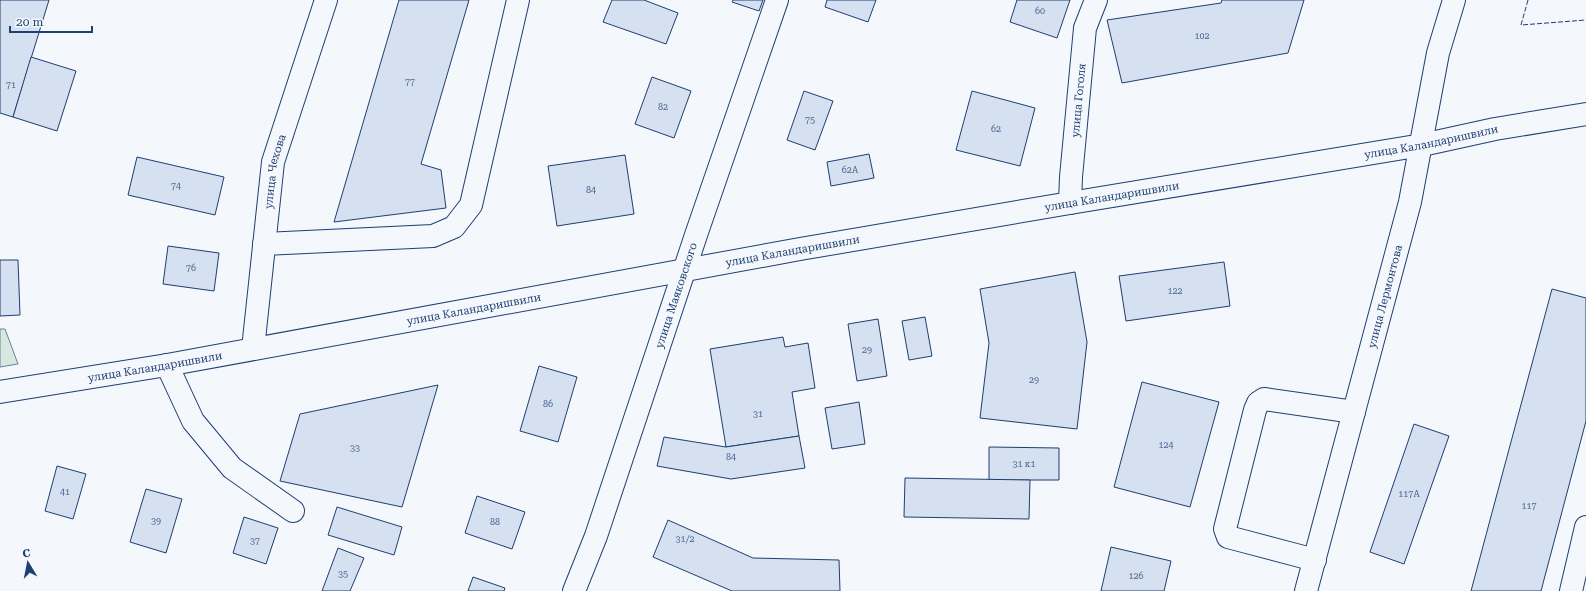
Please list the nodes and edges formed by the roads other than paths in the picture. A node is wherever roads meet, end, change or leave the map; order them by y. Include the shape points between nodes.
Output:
1 (326, 0) edge
2 (518, 0) edge
3 (777, 0) edge
4 (1096, 0) edge
5 (1454, 0) edge
6 (1586, 114) edge
7 (1422, 145) junction
8 (1070, 203) junction
9 (264, 244) junction
10 (684, 270) junction
11 (253, 349) junction
12 (167, 365) junction
13 (0, 392) edge
14 (1354, 412) junction
15 (293, 511) dead end
16 (1586, 527) edge
17 (1314, 560) junction
18 (574, 591) edge
19 (1306, 591) edge
20 (1571, 591) edge

1 - 9 street, улица Чехова via 273,162
2 - 9 street via 471,205 454,227 433,236
3 - 10 street, улица Маяковского
4 - 8 street, улица Гоголя via 1085,28
5 - 7 street, улица Лермонтова via 1438,53
6 - 7 street, улица Каландаришвили via 1495,129
7 - 8 street, улица Каландаришвили
7 - 14 street, улица Лермонтова via 1410,202
8 - 10 street, улица Каландаришвили
9 - 11 street, улица Чехова
10 - 11 street, улица Каландаришвили
10 - 18 street, улица Маяковского via 596,536
11 - 12 street, улица Каландаришвили
12 - 13 street, улица Каландаришвили
12 - 15 street via 193,421 232,468
14 - 17 street, улица Лермонтова
14 - 17 street via 1264,399 1258,403 1255,410 1225,529 1228,537
16 - 20 street
17 - 19 street, улица Лермонтова

